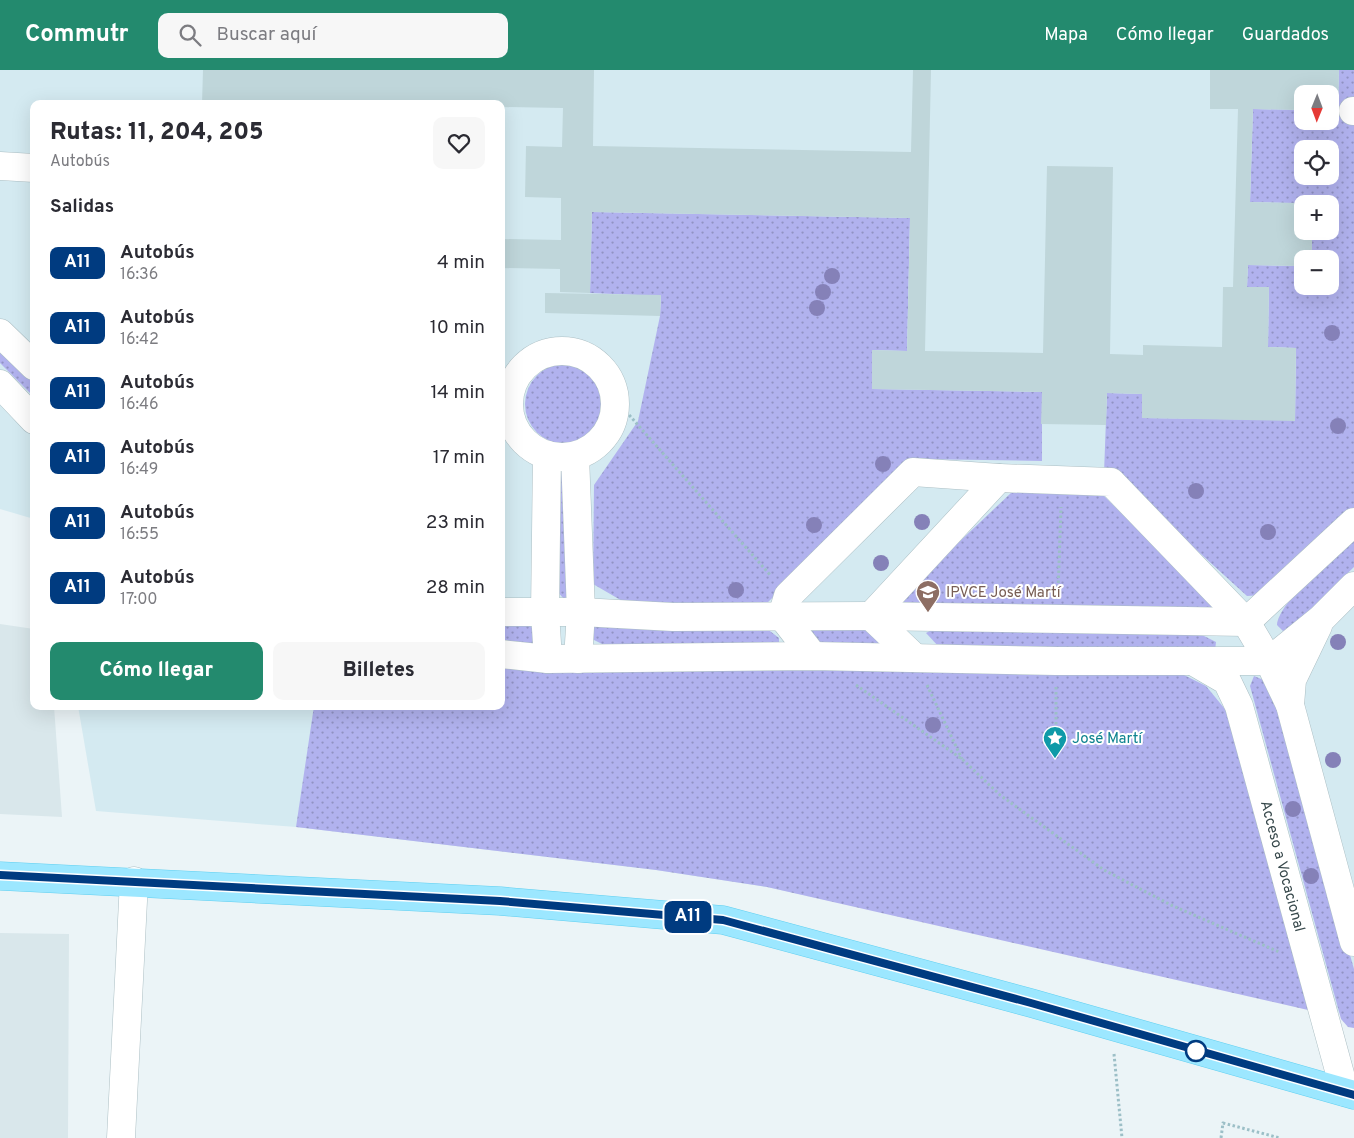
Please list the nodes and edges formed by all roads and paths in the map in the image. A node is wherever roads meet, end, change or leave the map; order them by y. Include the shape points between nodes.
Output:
1 (0, 166) edge
2 (30, 168) edge
3 (0, 333) edge
4 (30, 362) edge
5 (0, 384) edge
6 (507, 384) edge
7 (616, 400) junction
8 (30, 416) edge
9 (547, 455) junction
10 (575, 456) junction
11 (999, 478) junction
12 (1354, 522) edge
13 (1354, 586) edge
14 (785, 606) junction
15 (505, 612) edge
16 (545, 612) junction
17 (581, 612) junction
18 (871, 616) junction
19 (1321, 619) junction
20 (1246, 622) junction
21 (505, 654) edge
22 (813, 656) junction
23 (914, 658) junction
24 (548, 659) junction
25 (578, 659) junction
26 (1193, 661) junction
27 (1269, 661) junction
28 (855, 684) dead end
29 (1290, 705) junction
30 (962, 759) junction
31 (0, 876) edge
32 (134, 881) junction
33 (1354, 942) edge
34 (1310, 965) junction
35 (1111, 1026) junction
36 (1349, 1094) edge
37 (121, 1138) edge
38 (1122, 1138) edge
39 (1220, 1138) edge
40 (1280, 1138) edge

1 - 2 street
3 - 4 street
5 - 8 street
6 - 7 street via 539,356 570,351 586,356 604,371
6 - 9 street via 513,423 524,441
7 - 10 street via 615,414 604,437 593,448
7 - 14 path
9 - 10 street
9 - 16 street
10 - 17 street
11 - 14 street via 912,472
11 - 18 street
11 - 20 street via 1111,482
12 - 20 street
13 - 19 street
14 - 17 street via 673,617
14 - 18 street
14 - 22 street
15 - 16 street
16 - 17 street
16 - 24 street
17 - 25 street
18 - 20 street
18 - 23 street
19 - 27 street
19 - 29 street via 1292,680
20 - 27 street
21 - 24 street
22 - 23 street
22 - 25 street
23 - 26 street
23 - 30 path
24 - 25 street
26 - 27 street
26 - 34 street, Acceso a Vocacional via 1227,681 1239,706
27 - 29 street
28 - 30 path
29 - 33 street
30 - 34 path via 1000,795 1104,870 1171,905
31 - 32 main road
32 - 35 main road via 500,901 723,920
32 - 37 street
34 - 36 street, Acceso a Vocacional
35 - 36 main road
35 - 38 path
39 - 40 path via 1223,1123

